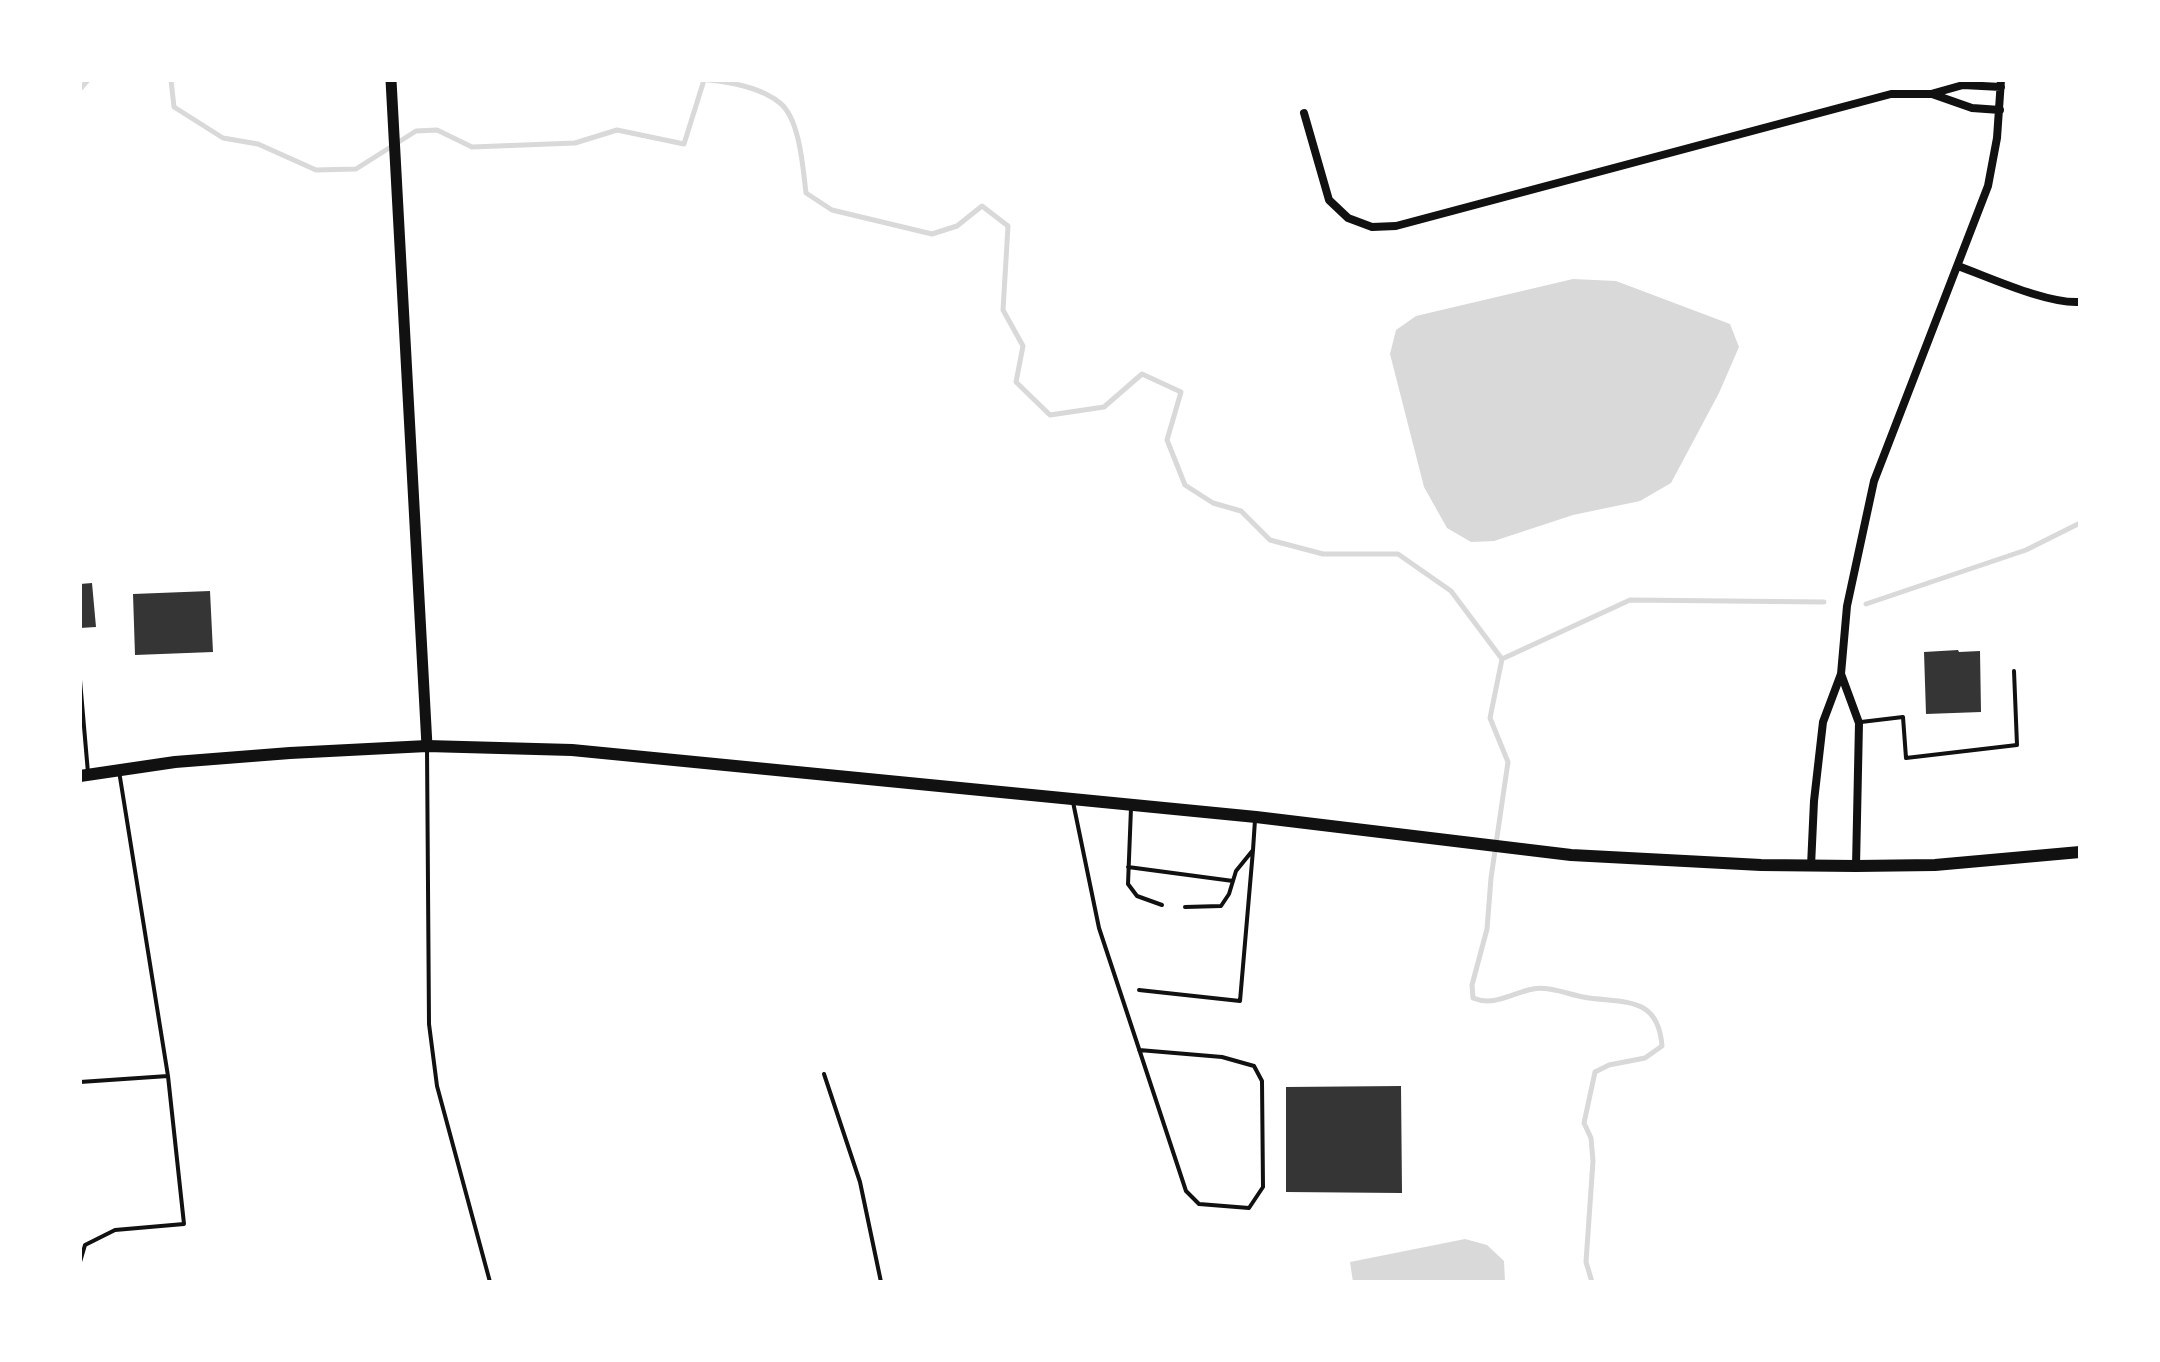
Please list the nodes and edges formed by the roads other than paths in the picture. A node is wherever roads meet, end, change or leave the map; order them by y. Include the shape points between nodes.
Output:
1 (391, 80) edge
2 (2001, 83) edge
3 (1931, 94) junction
4 (2000, 110) junction
5 (1304, 113) dead end
6 (1958, 266) junction
7 (2080, 302) edge
8 (2014, 671) dead end
9 (1841, 674) junction
10 (80, 680) edge
11 (1859, 723) junction
12 (427, 746) junction
13 (118, 771) junction
14 (84, 776) edge
15 (1072, 800) junction
16 (1131, 806) junction
17 (1256, 817) junction
18 (1253, 850) junction
19 (2080, 852) edge
20 (1811, 866) junction
21 (1856, 866) junction
22 (1128, 867) junction
23 (1233, 881) junction
24 (1162, 905) dead end
25 (1185, 907) dead end
26 (1139, 990) dead end
27 (1139, 1050) junction
28 (824, 1074) dead end
29 (168, 1076) junction
30 (80, 1082) edge
31 (80, 1262) edge
32 (490, 1282) edge
33 (881, 1282) edge

1 - 12 main road
2 - 3 street
2 - 4 street
3 - 4 street via 1972,108
3 - 5 street via 1891,94 1396,226 1372,227 1348,218 1329,200
4 - 6 street via 1988,186
6 - 7 street via 2033,293
6 - 9 street via 1874,481 1847,606
8 - 11 lane via 2017,745 1906,758 1903,717
9 - 11 street
9 - 20 street via 1823,722
10 - 14 lane
11 - 21 street
12 - 13 main road via 175,762
12 - 15 main road via 572,750
12 - 32 lane via 429,1024 437,1086
13 - 14 main road
13 - 29 lane
15 - 16 main road
15 - 27 lane via 1099,928
16 - 17 main road
16 - 22 lane
17 - 18 lane
17 - 20 main road via 1571,855
18 - 23 lane
18 - 26 lane via 1240,1001
19 - 21 main road
20 - 21 main road
22 - 23 lane
22 - 24 lane via 1128,884 1137,896
23 - 25 lane via 1221,906
27 - 27 lane via 1186,1191 1199,1204 1249,1208 1263,1187 1262,1081 1254,1066 1222,1057
28 - 33 lane via 860,1182
29 - 30 lane
29 - 31 lane via 184,1224 115,1230 85,1245

